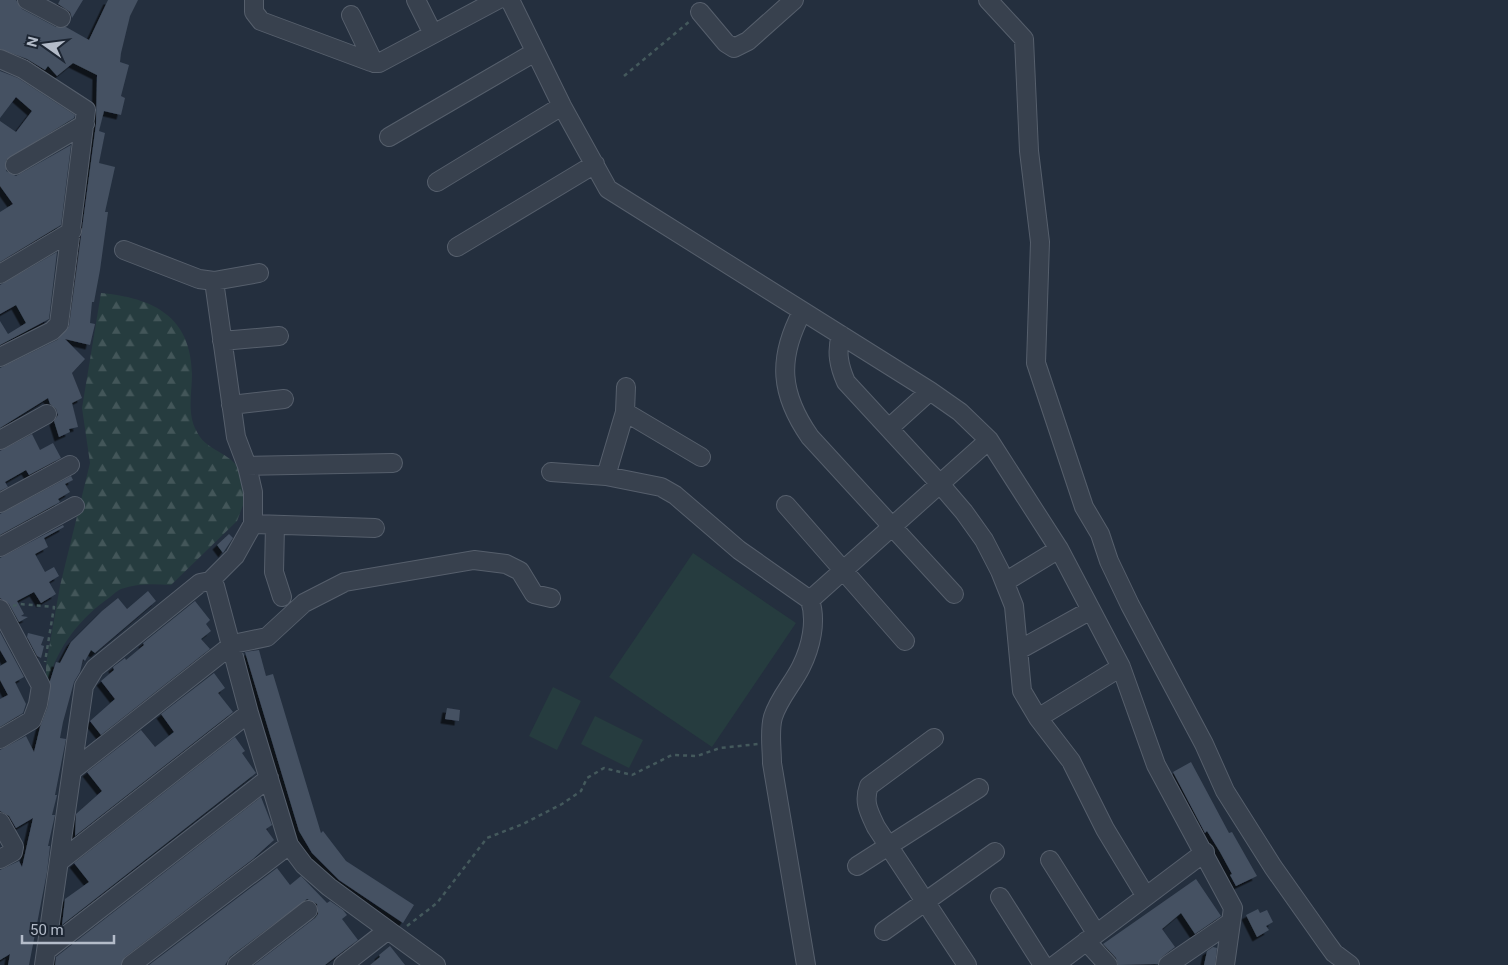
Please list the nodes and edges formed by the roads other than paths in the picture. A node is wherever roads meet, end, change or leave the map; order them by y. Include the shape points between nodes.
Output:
1 (27, 0) edge
2 (254, 0) edge
3 (416, 0) edge
4 (508, 0) edge
5 (794, 0) edge
6 (988, 0) edge
7 (490, 2) edge
8 (700, 12) road end
9 (351, 15) dead end
10 (61, 18) dead end
11 (432, 34) junction
12 (535, 52) junction
13 (0, 59) edge
14 (374, 63) junction
15 (562, 106) junction
16 (85, 124) junction
17 (389, 136) dead end
18 (595, 164) junction
19 (15, 165) dead end
20 (436, 182) dead end
21 (72, 231) junction
22 (457, 246) dead end
23 (124, 250) dead end
24 (259, 273) dead end
25 (0, 274) edge
26 (214, 281) junction
27 (802, 312) junction
28 (841, 335) junction
29 (279, 336) dead end
30 (222, 341) junction
31 (0, 357) edge
32 (626, 387) dead end
33 (930, 391) junction
34 (284, 399) dead end
35 (231, 405) junction
36 (625, 412) junction
37 (47, 414) dead end
38 (889, 428) junction
39 (0, 440) edge
40 (989, 440) junction
41 (701, 457) dead end
42 (392, 463) dead end
43 (70, 465) dead end
44 (248, 466) junction
45 (550, 472) dead end
46 (606, 476) junction
47 (940, 484) junction
48 (0, 503) edge
49 (786, 504) dead end
50 (76, 506) dead end
51 (253, 524) junction
52 (275, 525) junction
53 (892, 527) junction
54 (375, 528) dead end
55 (0, 547) edge
56 (1059, 549) junction
57 (843, 570) junction
58 (210, 581) junction
59 (1004, 582) junction
60 (954, 594) dead end
61 (282, 597) dead end
62 (551, 598) dead end
63 (810, 600) junction
64 (1091, 610) junction
65 (1, 611) edge
66 (906, 641) dead end
67 (232, 644) junction
68 (1019, 650) junction
69 (1121, 667) junction
70 (249, 713) junction
71 (1038, 718) junction
72 (934, 738) dead end
73 (0, 739) edge
74 (73, 770) junction
75 (268, 778) junction
76 (979, 788) dead end
77 (0, 822) edge
78 (289, 844) junction
79 (890, 846) junction
80 (995, 852) dead end
81 (1205, 852) junction
82 (0, 859) edge
83 (1050, 860) dead end
84 (59, 862) junction
85 (857, 866) dead end
86 (1145, 895) junction
87 (1000, 897) dead end
88 (924, 902) junction
89 (308, 910) dead end
90 (1231, 922) junction
91 (884, 931) dead end
92 (392, 932) junction
93 (1091, 937) junction
94 (45, 958) edge
95 (131, 965) edge
96 (237, 965) edge
97 (343, 965) edge
98 (436, 965) edge
99 (806, 965) edge
100 (967, 965) edge
101 (1044, 965) edge
102 (1055, 965) edge
103 (1108, 965) edge
104 (1168, 965) edge
105 (1225, 965) edge
106 (1350, 965) edge

1 - 10 street
2 - 14 street via 254,12 261,21
3 - 11 street
4 - 12 street
5 - 8 street via 748,41 734,48
6 - 106 street via 1024,39 1029,151 1040,242 1036,363 1084,507 1225,791 1326,942
7 - 11 street
9 - 14 street
11 - 14 street
12 - 15 street
12 - 17 street
13 - 16 street via 23,69 86,110
15 - 18 street
15 - 20 street
16 - 19 street
16 - 21 street
18 - 22 street
18 - 27 street via 608,189
21 - 25 street
21 - 31 street via 58,324 52,331
23 - 26 street
24 - 26 street
26 - 30 street
27 - 28 street
27 - 53 street via 792,331 785,363 786,393 795,416 810,437
28 - 33 street
28 - 38 street via 839,366 846,382
29 - 30 street
30 - 35 street
32 - 36 street
33 - 38 street
33 - 40 street via 960,412
34 - 35 street
35 - 44 street via 236,437
36 - 41 street
36 - 46 street
37 - 39 street
38 - 47 street
40 - 47 street
40 - 56 street
42 - 44 street
43 - 48 street
44 - 51 street via 253,492
45 - 46 street
46 - 63 street via 650,483 675,495 739,550
47 - 53 street
47 - 59 street via 984,540
49 - 57 street
50 - 55 street
51 - 52 street
51 - 58 street via 235,556
52 - 54 street
52 - 61 street via 274,572
53 - 57 street
53 - 60 street
56 - 59 street
56 - 64 street
57 - 63 street
57 - 66 street
58 - 67 street via 215,586
58 - 74 street via 200,583 88,676
59 - 68 street via 1014,606
62 - 67 street via 534,594 520,571 506,564 474,560 344,582 304,602 267,637
63 - 99 street via 814,610 811,638 801,667 779,701 772,720 771,742
64 - 68 street
64 - 69 street
65 - 73 street via 41,686 32,720
67 - 70 street
67 - 74 street
68 - 71 street via 1022,691
69 - 71 street
69 - 81 street via 1156,764
70 - 75 street
70 - 84 street
71 - 86 street via 1071,761 1105,829
72 - 79 street via 869,786 866,805
74 - 84 street
75 - 78 street
75 - 94 street
76 - 79 street
77 - 82 street via 14,847 13,852
78 - 92 street via 304,865
78 - 95 street
79 - 85 street
79 - 88 street
80 - 88 street
81 - 86 street
81 - 90 street via 1233,908
83 - 93 street
84 - 94 street
86 - 93 street
87 - 101 street
88 - 91 street
88 - 100 street
89 - 96 street
90 - 104 street
90 - 105 street
92 - 97 street
92 - 98 street
93 - 102 street
93 - 103 street

